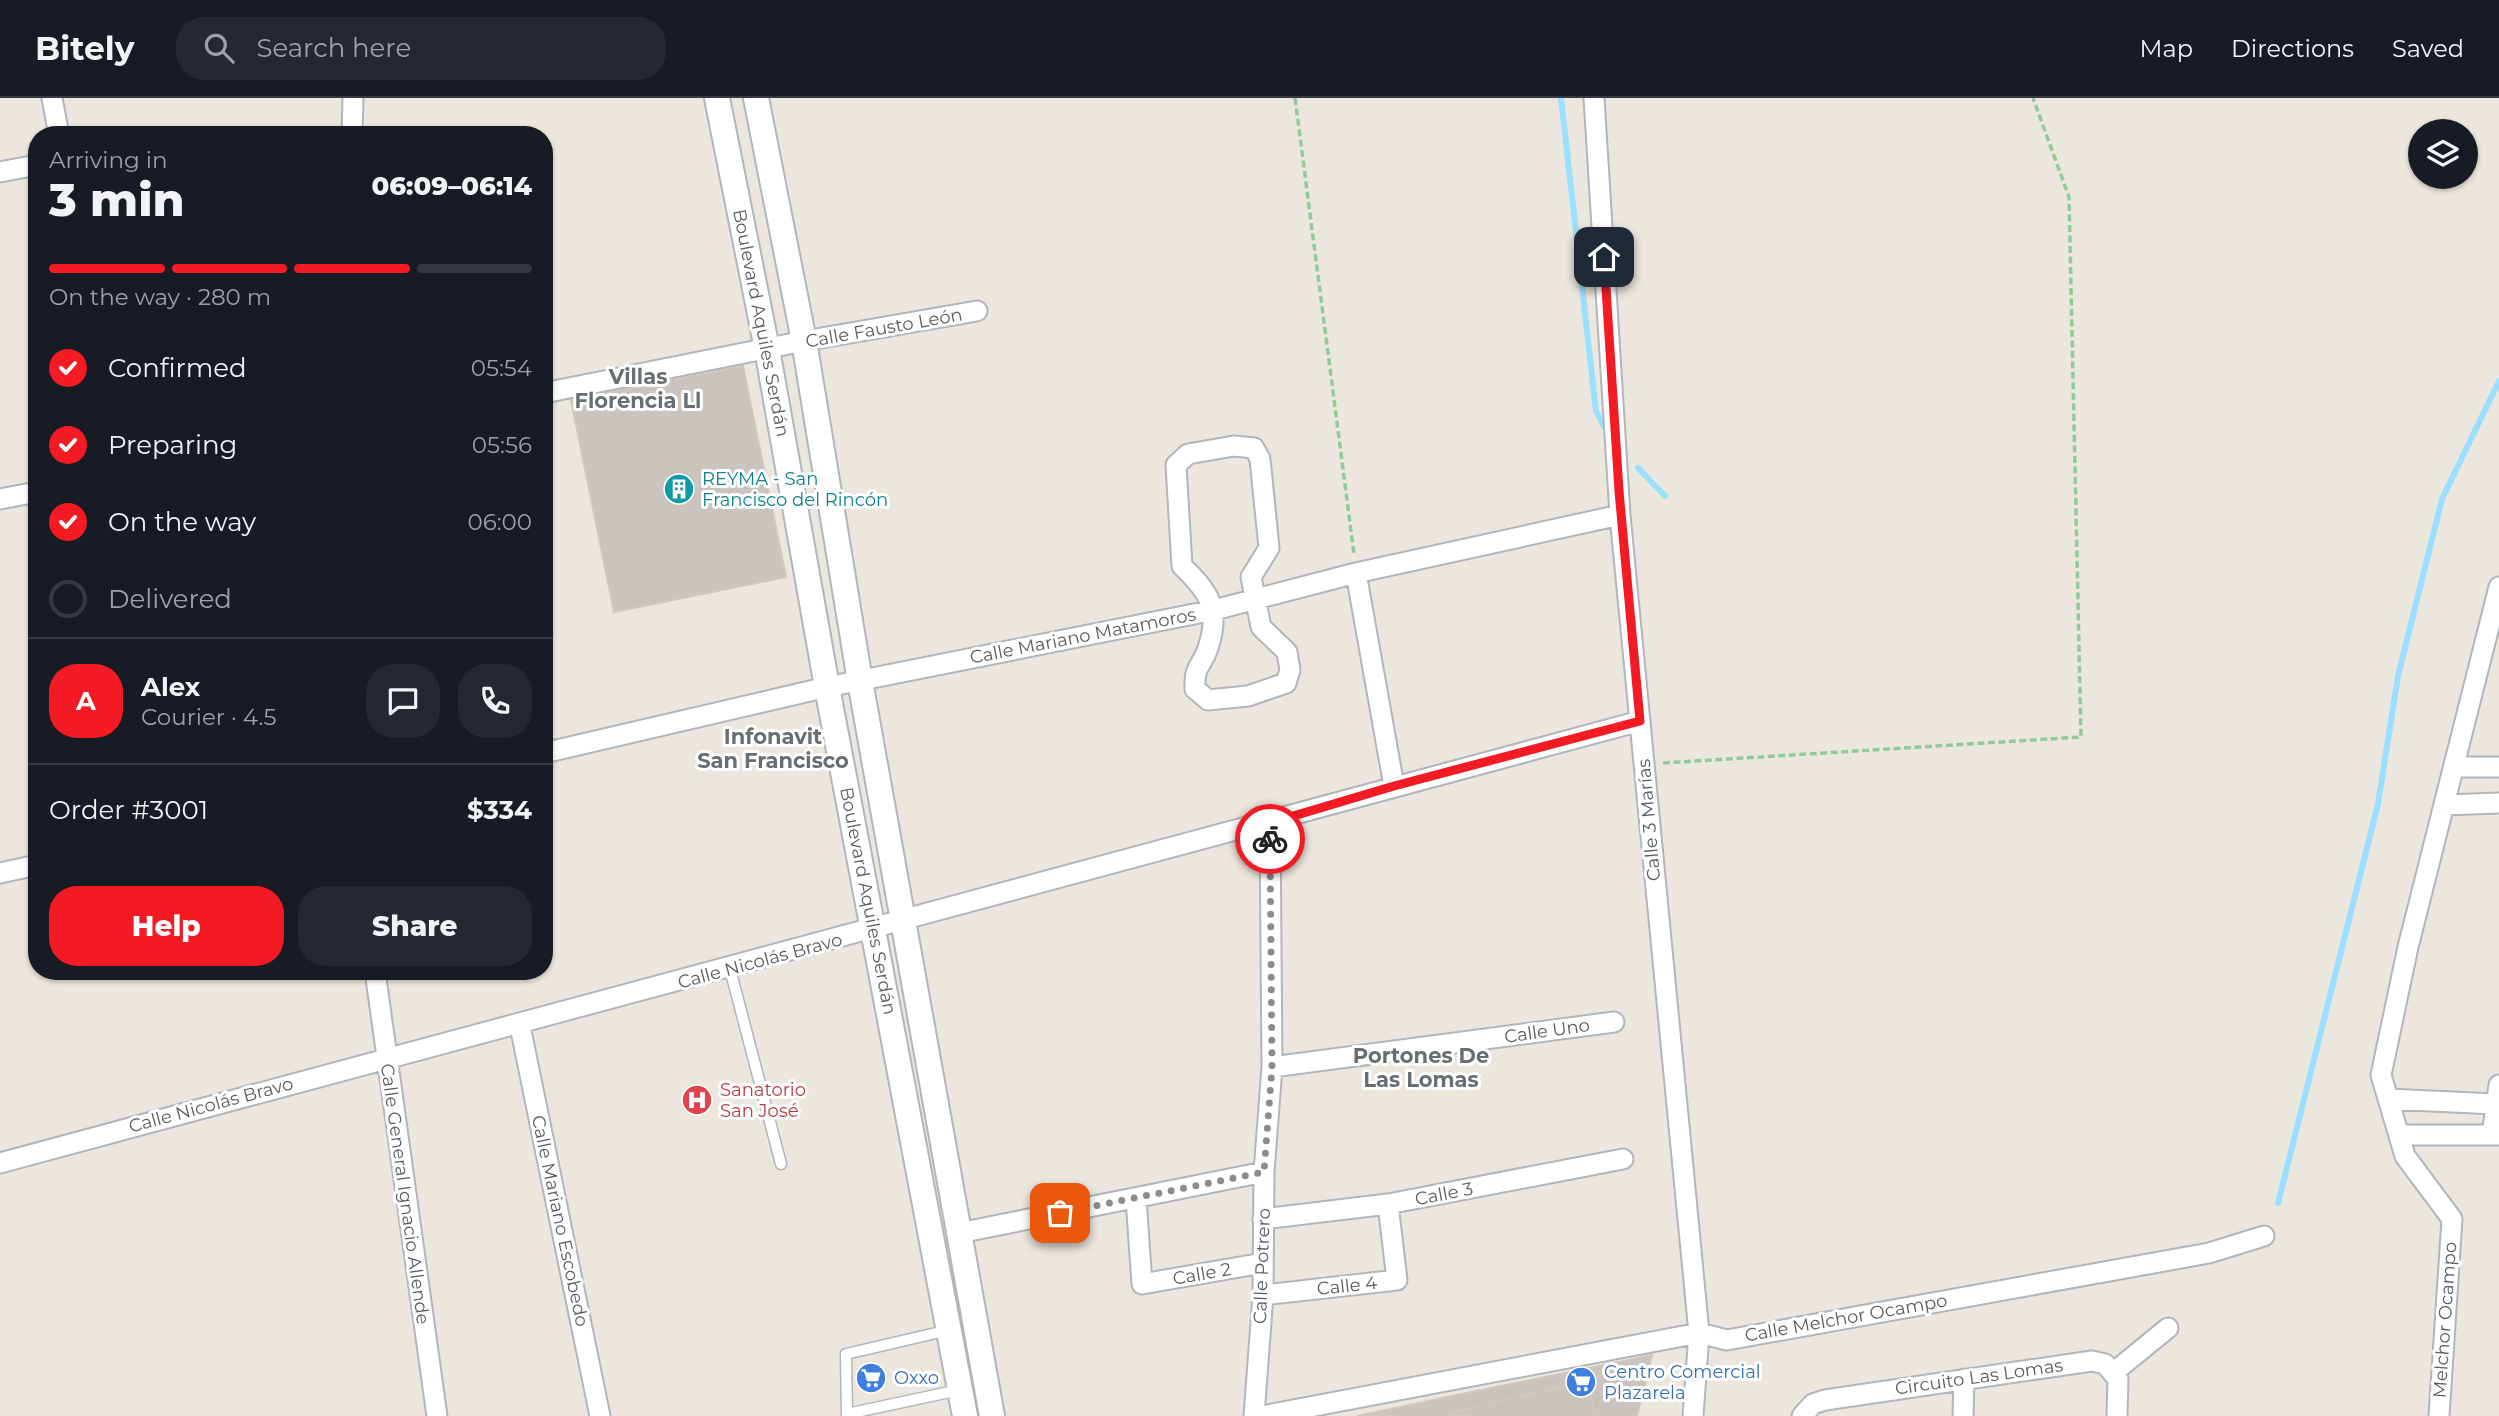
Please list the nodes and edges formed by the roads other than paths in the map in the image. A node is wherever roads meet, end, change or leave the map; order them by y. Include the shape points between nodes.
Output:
1 (52, 98) edge
2 (353, 98) edge
3 (717, 98) edge
4 (755, 98) edge
5 (1594, 98) edge
6 (57, 126) edge
7 (352, 126) edge
8 (28, 167) edge
9 (0, 172) edge
10 (977, 312) dead end
11 (804, 341) junction
12 (767, 349) junction
13 (553, 391) edge
14 (28, 494) edge
15 (0, 499) edge
16 (1620, 515) junction
17 (1356, 573) junction
18 (2499, 587) edge
19 (1254, 600) junction
20 (1214, 610) junction
21 (860, 681) junction
22 (827, 687) junction
23 (1640, 721) junction
24 (553, 751) edge
25 (2454, 767) junction
26 (2499, 767) edge
27 (1394, 786) junction
28 (2499, 803) edge
29 (2444, 805) junction
30 (1270, 823) junction
31 (28, 867) edge
32 (0, 873) edge
33 (902, 920) junction
34 (874, 930) junction
35 (730, 969) junction
36 (376, 980) edge
37 (1614, 1022) dead end
38 (520, 1026) junction
39 (385, 1058) junction
40 (1272, 1068) junction
41 (2498, 1095) edge
42 (2388, 1099) junction
43 (2399, 1135) junction
44 (2496, 1135) edge
45 (1623, 1159) dead end
46 (0, 1163) edge
47 (782, 1164) dead end
48 (1264, 1172) junction
49 (1136, 1198) junction
50 (1388, 1204) junction
51 (1263, 1219) junction
52 (959, 1233) junction
53 (2264, 1236) dead end
54 (1263, 1263) junction
55 (1263, 1295) junction
56 (2168, 1328) dead end
57 (949, 1330) junction
58 (1699, 1332) junction
59 (2114, 1372) junction
60 (1964, 1379) junction
61 (960, 1390) junction
62 (847, 1415) edge
63 (437, 1416) edge
64 (600, 1416) edge
65 (965, 1416) edge
66 (992, 1416) edge
67 (1254, 1416) edge
68 (1262, 1416) edge
69 (1693, 1416) edge
70 (1802, 1416) edge
71 (1963, 1416) edge
72 (2117, 1416) edge
73 (2439, 1416) edge

1 - 6 street
2 - 7 street
3 - 12 street, Boulevard Aquiles Serdán
4 - 11 street, Boulevard Aquiles Serdán
5 - 16 street, Calle 3 Marías
8 - 9 street
10 - 11 street, Calle Fausto León
11 - 12 street, Calle Fausto León
11 - 21 street, Boulevard Aquiles Serdán
12 - 13 street, Calle Fausto León
12 - 22 street, Boulevard Aquiles Serdán
14 - 15 street
16 - 17 street, Calle Mariano Matamoros
16 - 23 street, Calle 3 Marías
17 - 19 street, Calle Mariano Matamoros
17 - 27 street
18 - 25 street
19 - 20 street, Calle Mariano Matamoros
19 - 20 street via 1261,627 1287,652 1290,670 1286,683 1248,696 1208,700 1195,689 1194,672 1208,649
19 - 20 street via 1251,577 1269,548 1260,459 1254,448 1234,446 1188,454 1176,465 1182,566 1206,589
20 - 21 street, Calle Mariano Matamoros
21 - 22 street, Calle Mariano Matamoros
21 - 33 street, Boulevard Aquiles Serdán
22 - 24 street, Calle Mariano Matamoros
22 - 34 street, Boulevard Aquiles Serdán
23 - 27 street, Calle Nicolás Bravo
23 - 58 street, Calle 3 Marías
25 - 26 street
25 - 29 street
27 - 30 street, Calle Nicolás Bravo
28 - 29 street
29 - 42 street via 2381,1075
30 - 33 street, Calle Nicolás Bravo
30 - 40 street, Calle Potrero
31 - 32 street
33 - 34 street, Calle Nicolás Bravo
33 - 52 street, Boulevard Aquiles Serdán
34 - 35 street, Calle Nicolás Bravo
34 - 57 street, Boulevard Aquiles Serdán
35 - 38 street, Calle Nicolás Bravo
35 - 47 lane
36 - 39 street, Calle General Ignacio Allende
37 - 40 street, Calle Uno
38 - 39 street, Calle Nicolás Bravo
38 - 64 street, Calle Mariano Escobedo
39 - 46 street, Calle Nicolás Bravo
39 - 63 street, Calle General Ignacio Allende
40 - 48 street, Calle Potrero
41 - 42 street
41 - 44 street
42 - 43 street
43 - 44 street
43 - 73 street, Melchor Ocampo via 2405,1156 2452,1219
45 - 50 street, Calle 3
48 - 49 street
48 - 51 street, Calle Potrero
49 - 52 street
49 - 54 street, Calle 2 via 1142,1284
50 - 51 street, Calle 3
50 - 55 street, Calle 4 via 1397,1280
51 - 54 street, Calle Potrero
52 - 66 street, Boulevard Aquiles Serdán
53 - 58 street, Calle Melchor Ocampo via 2208,1253 1727,1340
54 - 55 street, Calle Potrero
55 - 67 street, Calle Potrero
56 - 59 street
57 - 61 street, Boulevard Aquiles Serdán
57 - 62 lane via 846,1354
58 - 68 street, Calle Melchor Ocampo
58 - 69 street, Calle 3 Marías
59 - 60 street, Circuito Las Lomas via 2092,1361
59 - 72 street
60 - 70 street, Circuito Las Lomas via 1825,1399
60 - 71 street
61 - 62 lane
61 - 65 street, Boulevard Aquiles Serdán

